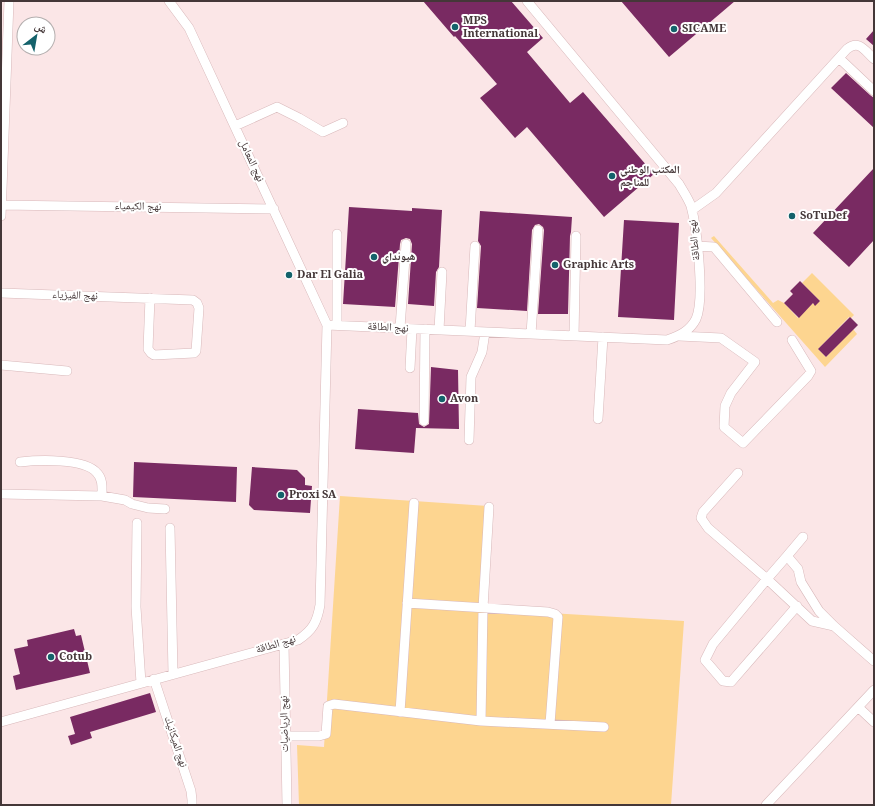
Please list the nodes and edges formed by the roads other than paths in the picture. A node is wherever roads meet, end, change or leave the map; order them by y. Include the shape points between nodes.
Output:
1 (9, 1) edge
2 (169, 1) edge
3 (526, 1) edge
4 (839, 58) junction
5 (874, 59) edge
6 (874, 90) edge
7 (343, 123) dead end
8 (235, 126) junction
9 (2, 205) edge
10 (274, 209) junction
11 (692, 210) junction
12 (1, 216) edge
13 (538, 230) dead end
14 (337, 234) dead end
15 (576, 236) dead end
16 (406, 244) dead end
17 (474, 246) dead end
18 (697, 246) junction
19 (442, 272) dead end
20 (1, 294) edge
21 (150, 298) junction
22 (777, 322) dead end
23 (327, 325) junction
24 (337, 325) junction
25 (400, 328) junction
26 (412, 329) junction
27 (425, 329) junction
28 (439, 330) junction
29 (470, 331) junction
30 (486, 332) junction
31 (531, 334) junction
32 (574, 336) junction
33 (679, 336) junction
34 (603, 337) junction
35 (792, 340) dead end
36 (1, 364) edge
37 (410, 368) dead end
38 (67, 371) dead end
39 (598, 419) dead end
40 (424, 421) dead end
41 (469, 440) dead end
42 (20, 462) dead end
43 (738, 472) dead end
44 (1, 494) edge
45 (102, 496) junction
46 (414, 503) dead end
47 (489, 507) dead end
48 (165, 509) dead end
49 (137, 524) dead end
50 (170, 528) dead end
51 (804, 537) dead end
52 (787, 556) junction
53 (767, 579) junction
54 (408, 603) junction
55 (797, 606) junction
56 (483, 608) junction
57 (834, 626) junction
58 (284, 644) junction
59 (874, 661) edge
60 (173, 674) junction
61 (154, 679) junction
62 (141, 683) junction
63 (874, 690) edge
64 (858, 707) junction
65 (400, 712) junction
66 (481, 721) junction
67 (1, 722) edge
68 (874, 722) edge
69 (550, 724) junction
70 (604, 727) dead end
71 (286, 736) junction
72 (192, 805) edge
73 (287, 805) edge
74 (766, 805) edge

1 - 9 street
2 - 8 street, نهج المعامل via 189,28
3 - 11 street, نهج الطاقة via 679,184
4 - 5 street via 854,44 861,46
4 - 6 street
4 - 11 street via 716,194
7 - 8 street via 323,132 277,107
8 - 10 street, نهج المعامل
9 - 10 street, نهج الكيمياء
9 - 12 street
10 - 23 street, نهج المعامل
11 - 18 street, نهج الطاقة
13 - 31 street
14 - 24 street
15 - 32 street
16 - 25 street
17 - 29 street
18 - 22 street via 714,248
18 - 33 street, نهج الطاقة via 701,293 699,306 696,319
19 - 28 street
20 - 21 street, نهج الفيزياء
21 - 21 street, نهج الفيزياء via 193,300 197,303 199,308 194,353 151,354 148,349
23 - 24 street, نهج الطاقة
23 - 58 street, نهج الطاقة via 320,605 317,619 306,635
24 - 25 street, نهج الطاقة
25 - 26 street, نهج الطاقة
26 - 27 street, نهج الطاقة
26 - 37 street
27 - 28 street, نهج الطاقة
27 - 40 street
28 - 29 street, نهج الطاقة
29 - 30 street, نهج الطاقة
30 - 31 street, نهج الطاقة
30 - 41 street via 482,352 471,377
31 - 32 street, نهج الطاقة
32 - 34 street, نهج الطاقة
33 - 34 street, نهج الطاقة via 667,340
33 - 35 street via 720,338 755,362 731,393 725,406 724,427 743,443 811,371
34 - 39 street
36 - 38 street
42 - 45 street via 47,460 83,465 97,472 102,480
43 - 53 street via 703,512 701,518 708,528
44 - 45 street
45 - 48 street via 148,508
46 - 54 street
47 - 56 street
49 - 62 street via 136,607
50 - 60 street
51 - 52 street
52 - 53 street
52 - 57 street via 798,569 801,582 819,611
53 - 55 street
53 - 55 street via 712,644 704,660 723,681 731,682
54 - 56 street
54 - 65 street
55 - 57 street via 812,621
56 - 66 street
56 - 69 street via 548,612 558,617
57 - 59 street
58 - 60 street, نهج الطاقة
58 - 71 street, نهج الرياضيات
60 - 61 street, نهج الطاقة
61 - 62 street, نهج الطاقة
61 - 72 street, نهج الميكانيك via 191,791
62 - 67 street, نهج الطاقة
63 - 64 street
64 - 68 street
64 - 74 street
65 - 66 street
65 - 71 street via 334,704 328,706 326,734
66 - 69 street
69 - 70 street
71 - 73 street, نهج الرياضيات

